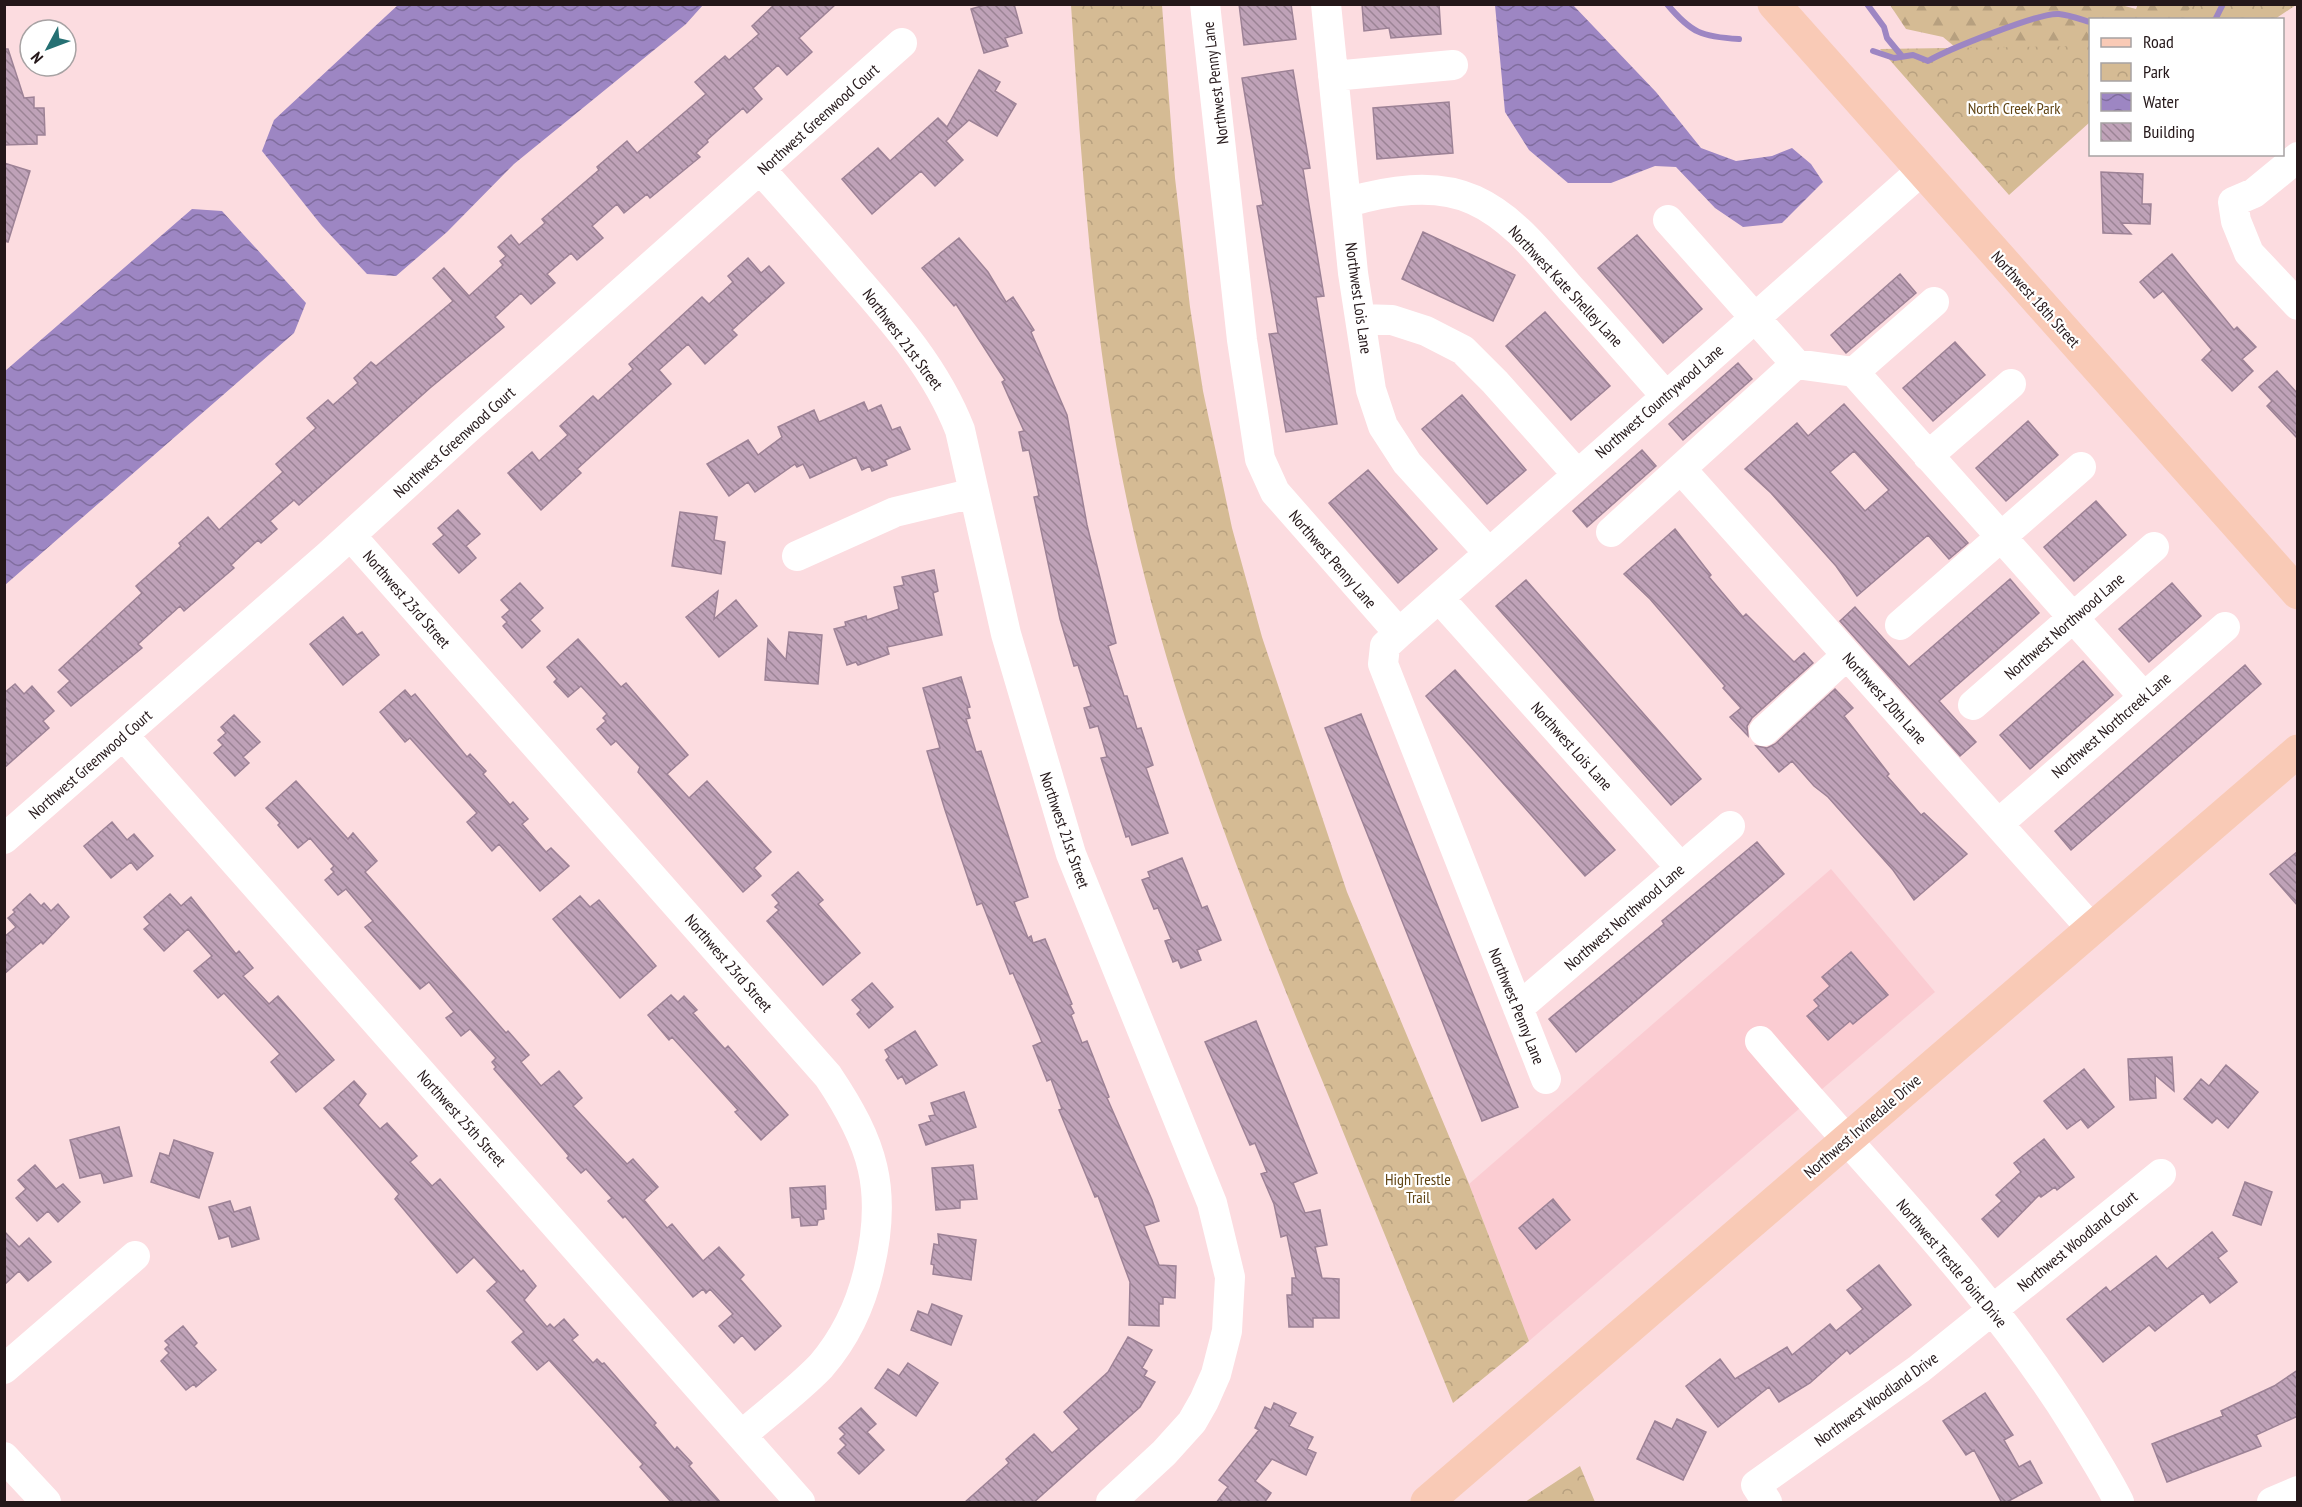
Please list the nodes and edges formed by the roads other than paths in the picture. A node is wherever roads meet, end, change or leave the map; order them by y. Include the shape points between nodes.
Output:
1 (1205, 4) edge
2 (1326, 4) edge
3 (1774, 4) edge
4 (902, 43) dead end
5 (1453, 65) dead end
6 (1333, 76) junction
7 (2298, 158) edge
8 (761, 170) junction
9 (1921, 171) junction
10 (1348, 202) junction
11 (1668, 220) dead end
12 (1934, 302) dead end
13 (2298, 306) edge
14 (1755, 317) junction
15 (1361, 319) junction
16 (1796, 364) junction
17 (1854, 372) junction
18 (2011, 384) dead end
19 (1665, 395) junction
20 (1928, 456) junction
21 (2081, 467) dead end
22 (1681, 469) junction
23 (1577, 474) junction
24 (974, 493) junction
25 (1611, 532) dead end
26 (351, 536) junction
27 (2001, 537) junction
28 (2154, 548) dead end
29 (1488, 552) junction
30 (797, 556) dead end
31 (2298, 593) edge
32 (1439, 598) junction
33 (2073, 618) junction
34 (1900, 625) dead end
35 (2225, 627) dead end
36 (1399, 633) junction
37 (1847, 655) junction
38 (2143, 696) junction
39 (1973, 705) dead end
40 (1764, 731) dead end
41 (123, 735) junction
42 (2298, 751) edge
43 (1998, 824) junction
44 (1731, 826) dead end
45 (4, 839) edge
46 (1681, 868) junction
47 (2091, 928) junction
48 (1518, 1008) junction
49 (1760, 1041) dead end
50 (1546, 1079) dead end
51 (1845, 1141) junction
52 (2161, 1174) dead end
53 (135, 1256) dead end
54 (1993, 1310) junction
55 (4, 1369) edge
56 (742, 1435) junction
57 (4, 1456) edge
58 (2298, 1491) edge
59 (1761, 1494) edge
60 (46, 1503) edge
61 (800, 1503) edge
62 (1111, 1503) edge
63 (1427, 1503) edge
64 (2119, 1503) edge
65 (2272, 1503) edge

1 - 36 street, Northwest Penny Lane via 1242,340 1260,459 1275,492
2 - 6 street, Northwest Lois Lane
3 - 9 main road, Northwest 18th Street
4 - 8 street, Northwest Greenwood Court
5 - 6 street
6 - 10 street, Northwest Lois Lane
7 - 13 street via 2254,193 2233,202 2249,253
8 - 24 street, Northwest 21st Street via 930,368 948,398 960,430
8 - 26 street, Northwest Greenwood Court
9 - 14 street, Northwest Countrywood Lane
9 - 31 main road, Northwest 18th Street
10 - 15 street, Northwest Lois Lane
10 - 19 street, Northwest Kate Shelley Lane via 1387,191 1434,190 1472,199 1501,216 1528,241
11 - 14 street
12 - 17 street
14 - 16 street
14 - 19 street, Northwest Countrywood Lane
15 - 23 street via 1392,320 1426,331 1463,350
15 - 29 street, Northwest Lois Lane via 1371,390 1383,426 1407,463
16 - 17 street
16 - 22 street
17 - 20 street
18 - 20 street
19 - 23 street, Northwest Countrywood Lane
20 - 27 street
21 - 27 street
22 - 25 street
22 - 37 street, Northwest 20th Lane
23 - 29 street, Northwest Countrywood Lane
24 - 30 street via 895,512
24 - 62 street, Northwest 21st Street via 1006,634 1071,854 1212,1203 1230,1276 1227,1331 1204,1401 1192,1422 1164,1453
26 - 41 street, Northwest Greenwood Court
26 - 56 street, Northwest 23rd Street via 815,1061 847,1105 862,1134 879,1198 878,1234 865,1289 853,1319 822,1365
27 - 33 street
27 - 34 street
28 - 33 street, Northwest Northwood Lane
29 - 32 street, Northwest Countrywood Lane
32 - 36 street, Northwest Countrywood Lane
32 - 46 street, Northwest Lois Lane
33 - 38 street
33 - 39 street, Northwest Northwood Lane
35 - 38 street, Northwest Northcreek Lane
36 - 48 street, Northwest Penny Lane via 1385,646 1383,664
37 - 40 street
37 - 43 street, Northwest 20th Lane
38 - 43 street, Northwest Northcreek Lane
41 - 45 street, Northwest Greenwood Court
41 - 56 street, Northwest 25th Street
42 - 47 main road, Northwest Irvinedale Drive
43 - 47 street, Northwest 20th Lane
44 - 46 street, Northwest Northwood Lane
46 - 48 street, Northwest Northwood Lane
47 - 51 main road, Northwest Irvinedale Drive
48 - 50 street, Northwest Penny Lane
49 - 51 street, Northwest Trestle Point Drive
51 - 54 street, Northwest Trestle Point Drive
51 - 63 main road, Northwest Irvinedale Drive
52 - 54 street, Northwest Woodland Court
53 - 55 street
54 - 59 street, Northwest Woodland Drive
54 - 64 street, Northwest Trestle Point Drive via 2045,1378 2105,1473
56 - 61 street, Northwest 25th Street
57 - 60 street
58 - 65 street

